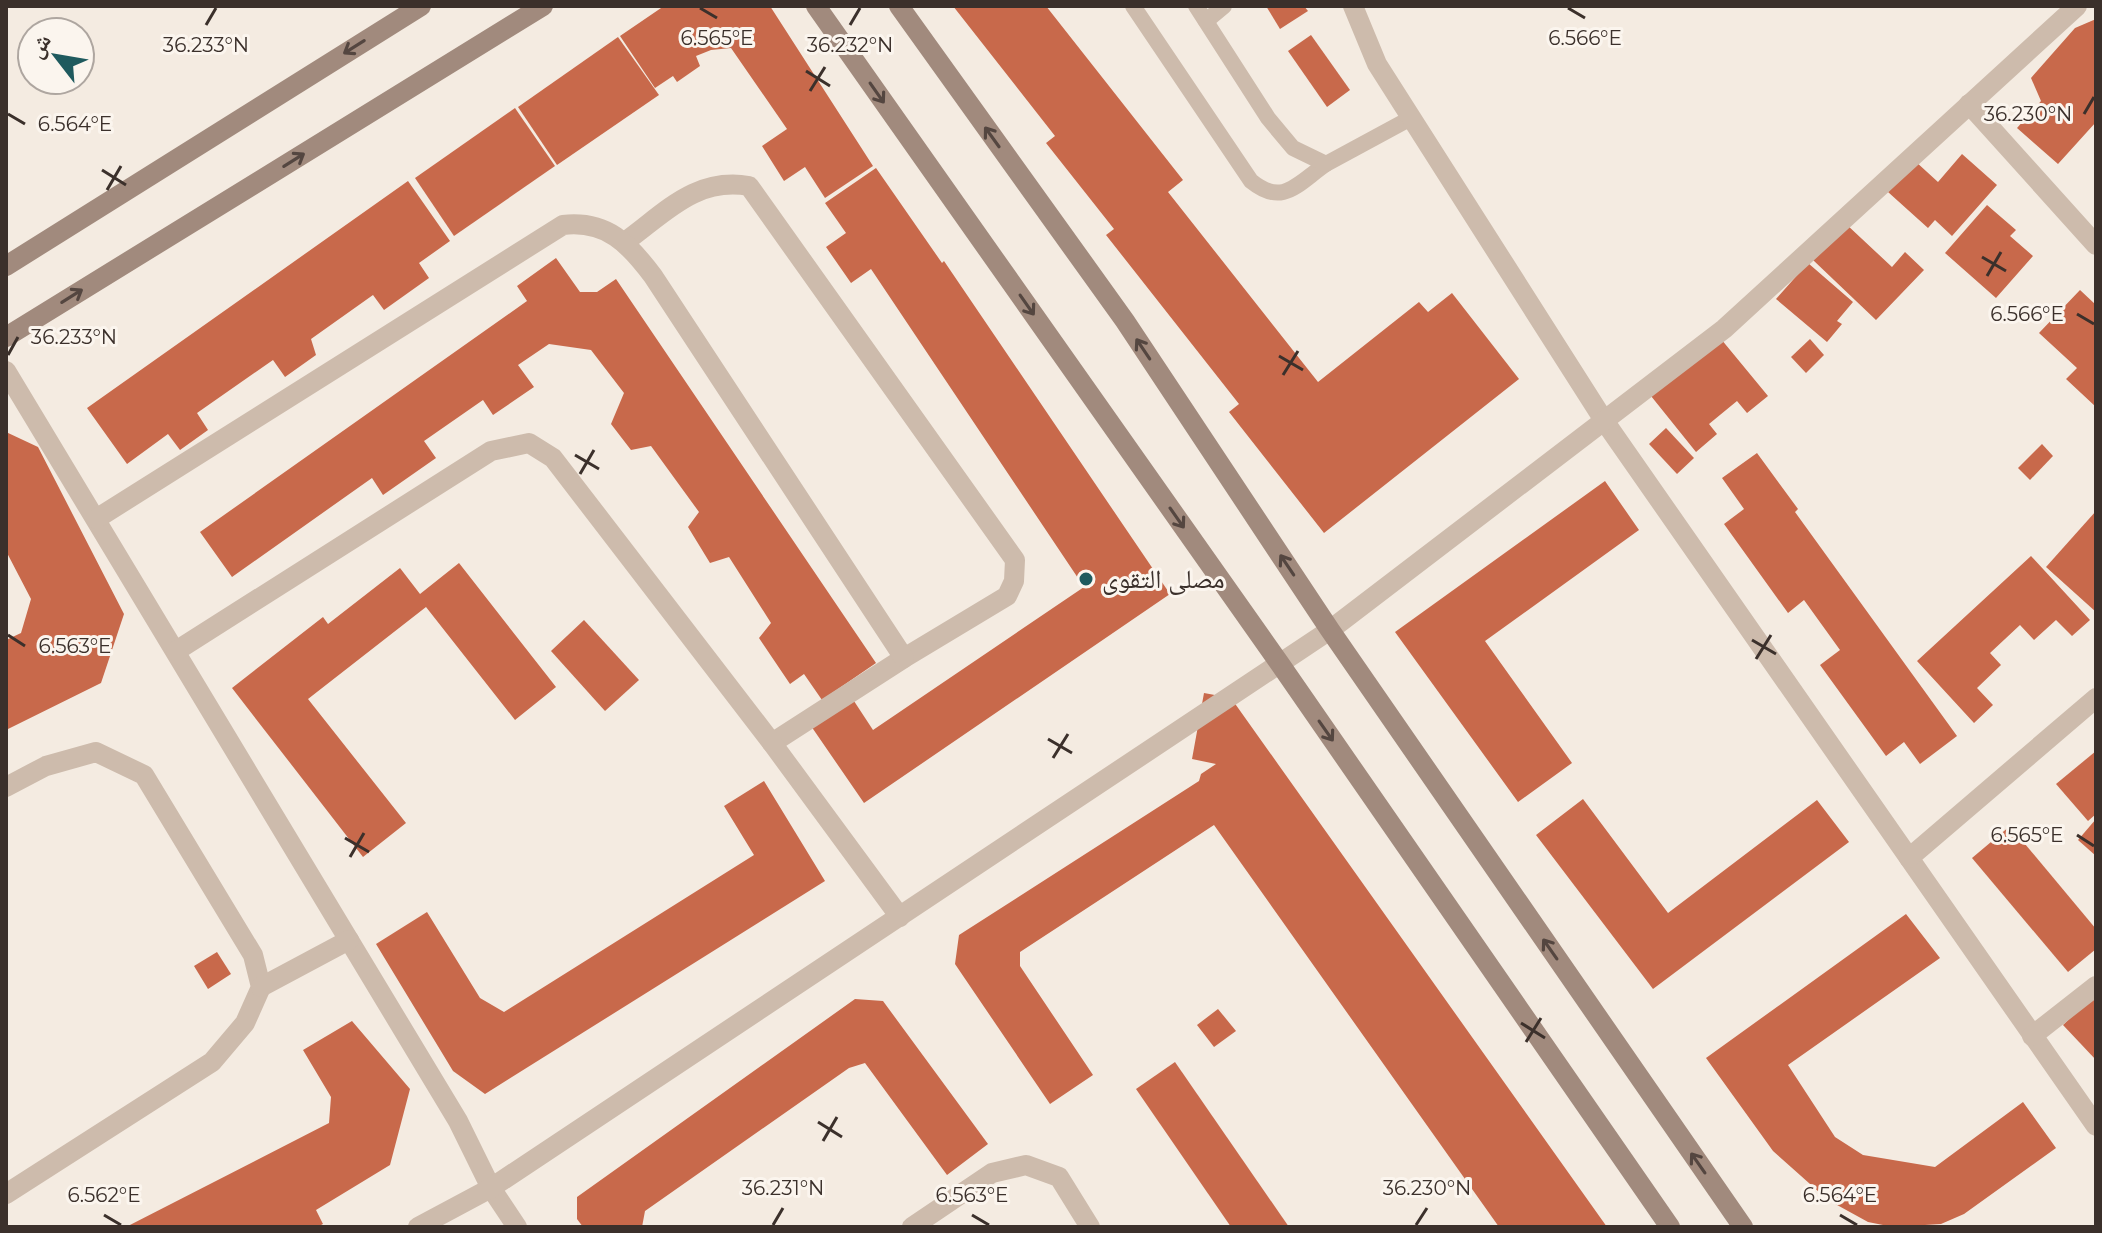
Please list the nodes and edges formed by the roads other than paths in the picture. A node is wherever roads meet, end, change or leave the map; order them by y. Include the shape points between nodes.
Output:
1 (421, 6) edge
2 (543, 6) edge
3 (816, 6) edge
4 (899, 6) edge
5 (1133, 6) edge
6 (1196, 6) edge
7 (1224, 6) edge
8 (1353, 6) edge
9 (2077, 6) edge
10 (1206, 21) junction
11 (1969, 104) junction
12 (1411, 118) junction
13 (1326, 164) junction
14 (626, 241) junction
15 (2096, 245) edge
16 (6, 266) edge
17 (6, 337) edge
18 (6, 371) edge
19 (1605, 422) junction
20 (96, 519) junction
21 (1330, 630) junction
22 (176, 651) junction
23 (904, 658) junction
24 (1280, 664) junction
25 (2096, 698) edge
26 (772, 743) junction
27 (6, 787) edge
28 (1909, 858) junction
29 (900, 917) junction
30 (349, 940) junction
31 (2096, 986) edge
32 (261, 987) junction
33 (2032, 1036) junction
34 (2096, 1126) edge
35 (491, 1188) junction
36 (6, 1194) edge
37 (418, 1227) edge
38 (517, 1227) edge
39 (912, 1227) edge
40 (1090, 1227) edge
41 (1670, 1227) edge
42 (1743, 1227) edge

1 -> 16 main road
17 -> 2 main road
3 -> 24 main road
21 -> 4 main road via 1125,321
5 - 13 lane via 1251,181 1266,193 1282,194
6 - 10 lane
7 - 10 lane
8 - 12 street via 1377,64
9 - 11 street
10 - 13 lane via 1293,148
11 - 15 street
11 - 19 street via 1724,329
12 - 13 lane
12 - 19 street
14 - 20 street via 581,223 563,225
14 - 23 street
14 - 23 street via 701,187 726,182 749,186 1015,560 1007,596
18 - 20 street
19 - 21 street
19 - 28 street
20 - 22 street
21 - 24 street
42 -> 21 main road
22 - 26 street via 491,451 529,443 553,458
22 - 30 street
23 - 26 street
24 - 29 street
24 -> 41 main road
25 - 28 street
26 - 29 street
27 - 32 street via 46,766 96,752 144,775 253,955
28 - 33 street
29 - 35 street
30 - 32 street
30 - 35 street via 458,1121
31 - 33 street
32 - 36 street via 245,1023 212,1062
33 - 34 street
35 - 37 street
35 - 38 street
39 - 40 street via 992,1173 1026,1165 1059,1177

